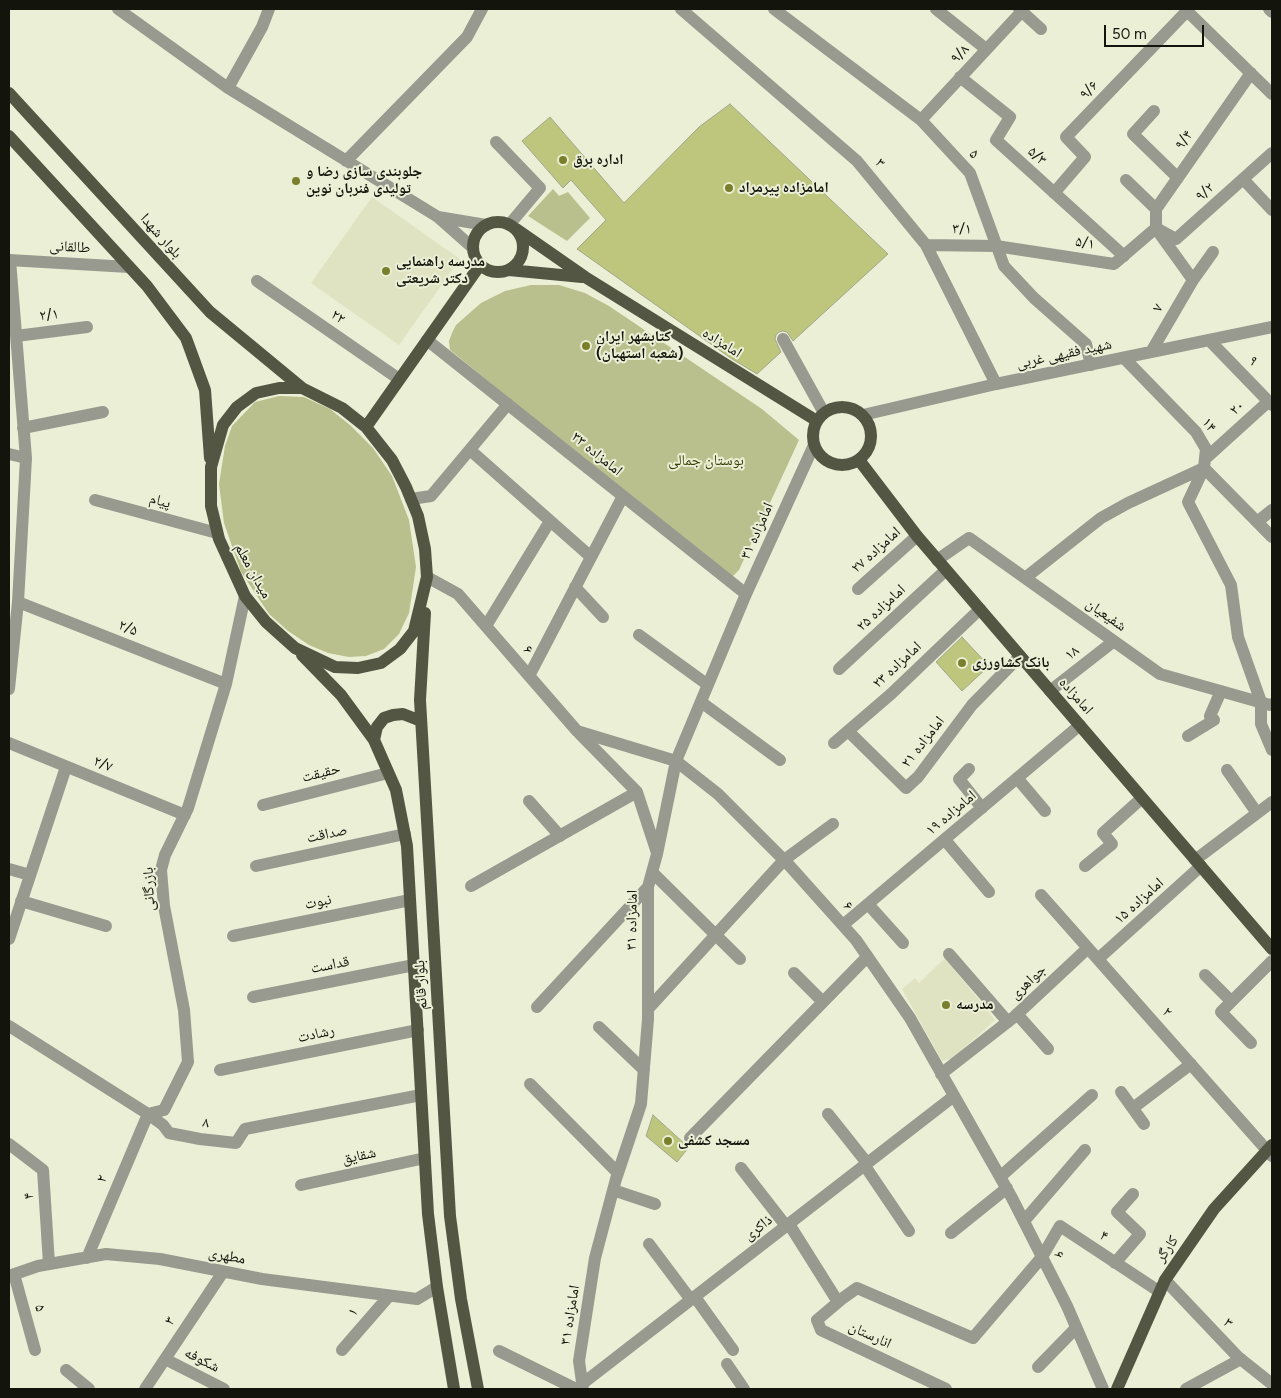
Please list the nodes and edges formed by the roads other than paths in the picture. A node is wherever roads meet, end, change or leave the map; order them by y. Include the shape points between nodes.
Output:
1 (118, 9) edge
2 (269, 9) edge
3 (482, 9) edge
4 (681, 9) edge
5 (774, 9) edge
6 (936, 9) edge
7 (1269, 9) edge
8 (1021, 10) edge
9 (1186, 10) edge
10 (1272, 12) edge
11 (1041, 29) dead end
12 (986, 49) junction
13 (1251, 73) junction
14 (960, 77) junction
15 (228, 88) junction
16 (9, 93) edge
17 (1272, 94) edge
18 (1154, 111) dead end
19 (920, 120) junction
20 (9, 136) edge
21 (496, 142) dead end
22 (1272, 153) edge
23 (346, 161) junction
24 (1178, 178) junction
25 (1243, 179) junction
26 (1126, 180) dead end
27 (1054, 192) junction
28 (1156, 208) junction
29 (1272, 210) edge
30 (438, 217) junction
31 (486, 225) junction
32 (513, 227) junction
33 (1156, 228) junction
34 (926, 245) junction
35 (996, 246) junction
36 (473, 248) junction
37 (1213, 252) dead end
38 (1124, 256) junction
39 (9, 260) edge
40 (480, 265) junction
41 (129, 267) junction
42 (509, 270) junction
43 (584, 277) junction
44 (1193, 280) junction
45 (258, 282) dead end
46 (87, 327) dead end
47 (1272, 327) edge
48 (16, 336) junction
49 (783, 339) dead end
50 (427, 340) junction
51 (1210, 340) junction
52 (1151, 352) junction
53 (1124, 358) junction
54 (1091, 365) junction
55 (399, 379) junction
56 (996, 384) junction
57 (302, 388) junction
58 (1271, 403) edge
59 (508, 404) junction
60 (103, 412) dead end
61 (863, 416) junction
62 (820, 417) junction
63 (366, 427) junction
64 (23, 428) junction
65 (814, 445) junction
66 (470, 450) junction
67 (9, 454) edge
68 (26, 458) junction
69 (859, 460) junction
70 (1204, 464) junction
71 (211, 468) junction
72 (623, 496) junction
73 (411, 499) junction
74 (95, 500) dead end
75 (1272, 510) edge
76 (550, 521) junction
77 (1258, 522) junction
78 (217, 534) junction
79 (917, 536) junction
80 (1272, 537) edge
81 (15, 545) edge
82 (591, 557) junction
83 (937, 560) junction
84 (946, 570) junction
85 (427, 577) junction
86 (1025, 578) junction
87 (575, 587) junction
88 (858, 589) dead end
89 (746, 594) junction
90 (245, 596) junction
91 (18, 602) junction
92 (980, 609) junction
93 (603, 617) dead end
94 (486, 626) junction
95 (639, 635) dead end
96 (1114, 641) junction
97 (295, 648) junction
98 (1020, 656) junction
99 (839, 669) dead end
100 (529, 676) junction
101 (226, 684) junction
102 (708, 685) junction
103 (9, 689) edge
104 (1050, 691) junction
105 (1221, 691) junction
106 (701, 702) junction
107 (1267, 703) edge
108 (421, 721) junction
109 (1080, 725) junction
110 (577, 731) junction
111 (848, 731) junction
112 (1188, 736) dead end
113 (374, 740) junction
114 (9, 743) edge
115 (834, 743) dead end
116 (1272, 750) edge
117 (780, 760) dead end
118 (676, 761) junction
119 (66, 767) junction
120 (969, 769) dead end
121 (1227, 770) dead end
122 (388, 773) junction
123 (1017, 778) junction
124 (636, 792) junction
125 (1142, 798) junction
126 (529, 800) dead end
127 (1272, 802) edge
128 (263, 805) dead end
129 (982, 808) junction
130 (1044, 811) dead end
131 (1257, 813) junction
132 (185, 816) junction
133 (833, 824) dead end
134 (405, 834) junction
135 (560, 836) junction
136 (945, 840) junction
137 (657, 854) junction
138 (784, 860) junction
139 (1198, 863) junction
140 (256, 866) dead end
141 (1084, 866) dead end
142 (9, 869) edge
143 (652, 872) junction
144 (30, 875) junction
145 (471, 886) dead end
146 (648, 887) junction
147 (989, 892) dead end
148 (1041, 895) dead end
149 (410, 900) junction
150 (21, 901) junction
151 (868, 904) junction
152 (843, 925) junction
153 (106, 926) dead end
154 (716, 934) junction
155 (233, 936) dead end
156 (9, 938) edge
157 (902, 943) dead end
158 (1088, 948) junction
159 (1272, 949) edge
160 (949, 954) dead end
161 (867, 957) junction
162 (740, 959) dead end
163 (1098, 959) junction
164 (1272, 961) edge
165 (414, 965) junction
166 (794, 972) dead end
167 (1204, 975) dead end
168 (253, 996) dead end
169 (1231, 1001) junction
170 (823, 1002) junction
171 (537, 1007) dead end
172 (648, 1009) junction
173 (1012, 1018) junction
174 (9, 1026) edge
175 (599, 1028) dead end
176 (418, 1030) junction
177 (1251, 1043) dead end
178 (1048, 1049) dead end
179 (1191, 1064) junction
180 (220, 1070) dead end
181 (644, 1070) junction
182 (941, 1074) junction
183 (530, 1084) dead end
184 (1121, 1092) dead end
185 (421, 1094) junction
186 (1092, 1095) dead end
187 (954, 1096) junction
188 (1133, 1108) junction
189 (148, 1114) junction
190 (828, 1114) dead end
191 (1144, 1124) dead end
192 (690, 1138) dead end
193 (9, 1144) edge
194 (1085, 1150) dead end
195 (1271, 1150) edge
196 (425, 1158) junction
197 (866, 1164) junction
198 (740, 1168) dead end
199 (618, 1173) junction
200 (1000, 1177) junction
201 (301, 1185) dead end
202 (1007, 1188) junction
203 (613, 1190) junction
204 (1133, 1194) dead end
205 (655, 1204) dead end
206 (1024, 1221) junction
207 (788, 1225) junction
208 (908, 1231) dead end
209 (951, 1233) dead end
210 (649, 1244) dead end
211 (1042, 1257) junction
212 (87, 1258) junction
213 (1115, 1263) junction
214 (49, 1264) junction
215 (223, 1272) junction
216 (11, 1275) edge
217 (1165, 1280) junction
218 (437, 1287) junction
219 (1160, 1292) junction
220 (389, 1296) junction
221 (693, 1299) junction
222 (840, 1300) junction
223 (1076, 1328) junction
224 (35, 1350) dead end
225 (342, 1350) dead end
226 (733, 1350) dead end
227 (499, 1351) dead end
228 (165, 1359) junction
229 (1242, 1359) junction
230 (727, 1364) dead end
231 (1038, 1367) dead end
232 (66, 1370) dead end
233 (1272, 1384) edge
234 (581, 1388) edge
235 (88, 1389) edge
236 (144, 1389) edge
237 (224, 1389) edge
238 (454, 1389) edge
239 (478, 1389) edge
240 (744, 1389) edge
241 (946, 1389) edge
242 (1102, 1389) edge
243 (1118, 1389) edge
244 (1186, 1389) edge

1 - 15 street
2 - 15 street
3 - 23 street via 467,38
4 - 34 street, ۳ via 857,161
5 - 19 street, ۵
6 - 12 street
7 - 10 street
8 - 11 street
8 - 12 street, ۹/۸
9 - 13 street
9 - 27 street, ۹/۶ via 1066,137 1085,157
12 - 14 street, ۹/۸
13 - 17 street
13 - 24 street, ۹/۴
14 - 19 street, ۹/۸
14 - 27 street, ۵/۳ via 1010,117 996,140
15 - 23 street
16 - 57 main road, بلوار شهدا via 210,312
18 - 24 street via 1134,134
19 - 35 street, ۵ via 970,173
20 - 41 main road
21 - 32 street via 540,188
22 - 25 street, ۹/۲
23 - 30 street
24 - 28 street, ۹/۴
25 - 29 street
25 - 33 street, ۹/۲ via 1176,238
26 - 28 street
27 - 38 street, ۵/۳
28 - 33 street
30 - 31 street
30 - 36 street
31 - 32 main road via 502,222
31 - 36 main road via 475,236
32 - 42 main road via 520,236 523,252 521,259
32 - 43 main road, امامزاده
33 - 38 street, ۵/۱
33 - 44 street
34 - 35 street, ۳/۱
34 - 56 street, ۳
35 - 38 street, ۵/۱ via 1114,264
35 - 54 street, ۵ via 1004,266 1034,298 1086,344
36 - 40 main road
37 - 44 street, ۷
39 - 41 street, طالقانی
39 - 48 street
40 - 42 main road via 494,272
40 - 50 main road
41 - 71 main road via 186,338 205,390
42 - 43 main road
43 - 62 main road, امامزاده
44 - 52 street, ۷
45 - 55 street, ۲۲
46 - 48 street, ۲/۱
47 - 51 street, شهید فقیهی غربی
48 - 64 street
49 - 62 street
50 - 55 main road
50 - 59 street, امامزاده ۳۳
51 - 52 street, شهید فقیهی غربی
51 - 58 street, ۹
52 - 53 street, شهید فقیهی غربی
53 - 54 street, شهید فقیهی غربی
53 - 70 street, ۱۴ via 1196,432 1206,449
54 - 56 street, شهید فقیهی غربی
55 - 63 main road
56 - 61 street, شهید فقیهی غربی
57 - 63 main road, میدان معلم via 342,408
57 - 71 main road, میدان معلم via 256,393 237,407 223,425
58 - 70 street, ۲۰
59 - 66 street
59 - 72 street, امامزاده ۳۳
60 - 64 street
61 - 62 main road via 856,410 840,407
61 - 69 main road via 872,439 866,455
62 - 65 main road via 813,432
63 - 73 main road, میدان معلم via 392,460
64 - 68 street
65 - 69 main road via 824,460 833,464 842,466
65 - 89 street, امامزاده ۳۱
66 - 73 street via 431,496
66 - 76 street
67 - 68 street
68 - 81 street
69 - 79 main road, امامزاده
70 - 77 street, ۱۴
70 - 86 street via 1101,518
70 - 107 street via 1188,502 1232,585 1238,637
71 - 78 main road, میدان معلم
72 - 82 street
72 - 89 street, امامزاده ۳۳
73 - 85 main road, میدان معلم via 426,549
74 - 78 street, پیام
75 - 77 street
76 - 82 street
76 - 94 street
77 - 80 street, ۱۴
78 - 90 main road, میدان معلم
79 - 83 main road, امامزاده
79 - 88 street, امامزاده ۲۷
81 - 91 street
82 - 87 street
83 - 84 main road, امامزاده
83 - 86 street, شفیعیان via 969,538
84 - 92 main road, امامزاده
84 - 99 street, امامزاده ۲۵
85 - 94 street, ۶ via 458,594
85 - 97 main road, میدان معلم via 414,631 400,649 381,662 358,668 335,667
85 - 108 main road, بلوار قائم
86 - 96 street, شفیعیان
87 - 93 street
87 - 100 street
89 - 102 street, امامزاده ۳۱
90 - 97 main road, میدان معلم via 266,622
90 - 101 street, بازرگانی
91 - 101 street, ۲/۵
91 - 103 street
92 - 98 main road, امامزاده
92 - 111 street, امامزاده ۲۳
94 - 100 street, ۶
95 - 102 street
96 - 104 street, ۱۸
96 - 105 street, شفیعیان via 1160,674
97 - 113 main road, بلوار قائم via 341,695
98 - 104 main road, امامزاده
98 - 111 street, امامزاده ۲۱ via 972,705 918,777 906,788
100 - 110 street, ۶
101 - 132 street, بازرگانی
102 - 106 street, امامزاده ۳۱
104 - 109 main road, امامزاده
105 - 107 street, شفیعیان
105 - 112 street via 1210,716 1214,720
106 - 117 street
106 - 118 street, امامزاده ۳۱
107 - 116 street via 1261,724
108 - 113 main road via 393,714 384,718
108 - 239 main road, بلوار قائم via 450,1216
109 - 123 street, امامزاده ۱۹
109 - 125 main road, امامزاده
110 - 118 street, ۶
110 - 124 street
111 - 115 street, امامزاده ۲۳
113 - 122 main road, بلوار قائم
114 - 119 street, ۲/۷
118 - 137 street, امامزاده ۳۱
118 - 138 street, ۶ via 718,794
119 - 132 street, ۲/۷
119 - 144 street
120 - 129 street via 959,779
121 - 131 street
122 - 128 street, حقیقت
122 - 134 main road, بلوار قائم via 396,790
123 - 129 street, امامزاده ۱۹
123 - 130 street
124 - 135 street
124 - 137 street
125 - 139 main road, امامزاده
125 - 141 street via 1103,833 1112,844
126 - 135 street
127 - 131 street, امامزاده ۱۵
129 - 136 street, امامزاده ۱۹
131 - 139 street, امامزاده ۱۵
132 - 189 street, بازرگانی via 161,870 164,906 184,1010 188,1062 164,1110
133 - 138 street
134 - 140 street, صداقت
134 - 149 main road, بلوار قائم
135 - 145 street
136 - 147 street
136 - 151 street, امامزاده ۱۹
137 - 143 street, امامزاده ۳۱
138 - 152 street, ۶
138 - 154 street
139 - 159 main road, امامزاده
139 - 163 street, امامزاده ۱۵
142 - 144 street
143 - 146 street, امامزاده ۳۱
143 - 154 street
144 - 150 street
146 - 171 street
146 - 172 street, امامزاده ۳۱
148 - 158 street, ۲
149 - 155 street, نبوت
149 - 165 main road, بلوار قائم
150 - 153 street
150 - 156 street
151 - 152 street, امامزاده ۱۹
151 - 157 street
152 - 161 street, ۶
154 - 162 street
154 - 172 street
158 - 163 street, ۲
158 - 173 street, جواهری
160 - 173 street
161 - 170 street
161 - 182 street, ۶ via 910,1018
163 - 179 street, ۲
164 - 169 street
165 - 168 street, قداست
165 - 176 main road, بلوار قائم
166 - 170 street
167 - 169 street
169 - 177 street via 1220,1012
170 - 192 street
172 - 181 street, امامزاده ۳۱
173 - 178 street
173 - 182 street, جواهری
174 - 189 street, ۸
175 - 181 street
176 - 180 street, رشادت
176 - 185 main road, بلوار قائم
179 - 188 street
179 - 195 street, ۲
181 - 199 street, امامزاده ۳۱ via 641,1104
182 - 187 street, ۶
183 - 199 street
184 - 188 street
185 - 189 street, ۸ via 245,1129 236,1143 169,1133
185 - 196 main road, بلوار قائم
186 - 200 street
187 - 197 street, ذاکری
187 - 200 street, ۶
188 - 191 street
189 - 212 street, ۲
190 - 197 street
193 - 214 street, ۴ via 43,1170
194 - 206 street
195 - 217 main road, کارگر via 1214,1209
196 - 201 street, شقایق
196 - 218 main road, بلوار قائم
197 - 207 street, ذاکری
197 - 208 street
198 - 207 street
199 - 203 street, امامزاده ۳۱
200 - 202 street, ۶
202 - 206 street, ۶
202 - 209 street
203 - 205 street
203 - 234 street, امامزاده ۳۱ via 588,1305 579,1361
204 - 213 street via 1117,1212 1140,1234
206 - 211 street, ۶
207 - 221 street, ذاکری
207 - 222 street
210 - 221 street
211 - 213 street, ۴ via 1060,1226
211 - 222 street via 973,1338 857,1288
211 - 223 street, ۶
212 - 214 street, مطهری
212 - 215 street, مطهری via 106,1254 160,1259
213 - 219 street, ۴
214 - 216 street, مطهری
215 - 220 street, مطهری
215 - 228 street, ۳
216 - 224 street, ۵
217 - 219 main road, کارگر
217 - 229 street, ۳
218 - 220 street, مطهری via 417,1299
218 - 238 main road, بلوار قائم
219 - 243 main road, کارگر
220 - 225 street, ۱
221 - 226 street
221 - 234 street, ذاکری
222 - 241 street, انارستان via 817,1320 821,1330
223 - 231 street
223 - 242 street, ۶
227 - 234 street
228 - 236 street, ۳
228 - 237 street, شکوفه
229 - 233 street, ۳
229 - 244 street
230 - 240 street
232 - 235 street

